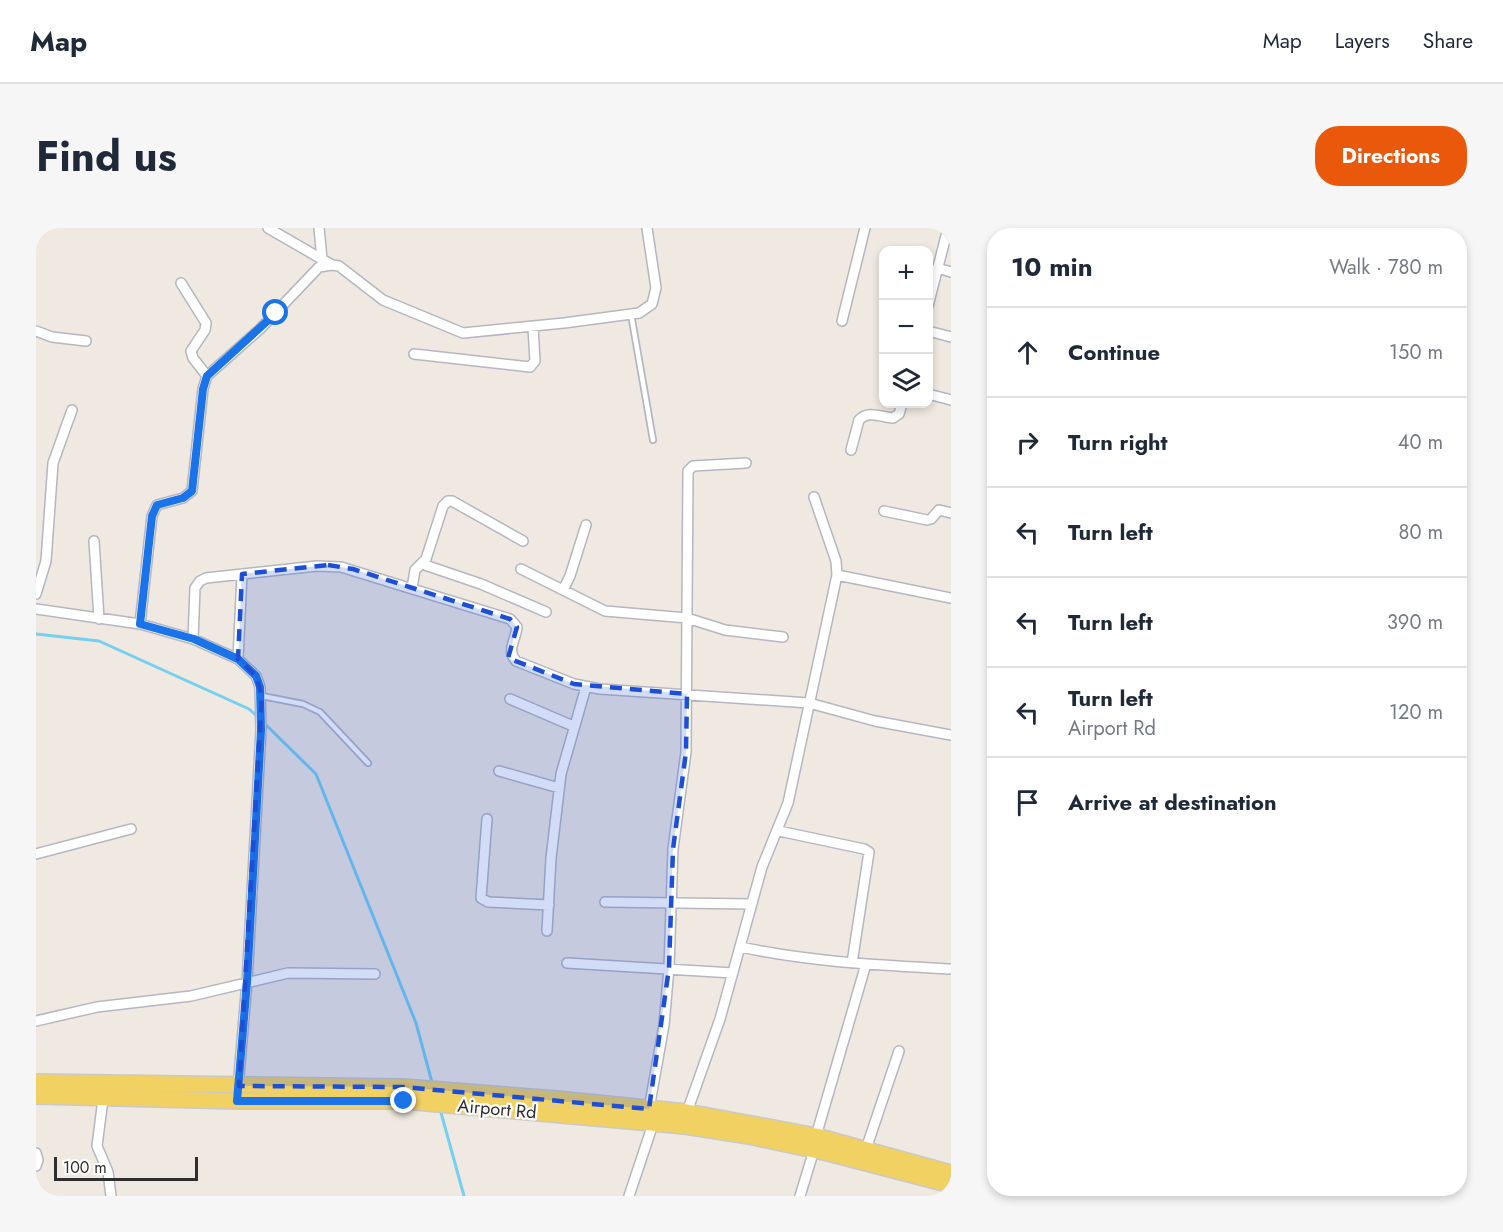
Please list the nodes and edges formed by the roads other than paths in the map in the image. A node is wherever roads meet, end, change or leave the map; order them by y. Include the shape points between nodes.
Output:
1 (268, 228) edge
2 (319, 228) edge
3 (646, 228) edge
4 (865, 228) edge
5 (948, 228) edge
6 (322, 259) junction
7 (332, 265) junction
8 (937, 268) junction
9 (951, 272) edge
10 (181, 283) dead end
11 (929, 300) edge
12 (631, 314) junction
13 (842, 321) dead end
14 (533, 327) junction
15 (36, 331) edge
16 (933, 332) edge
17 (951, 337) edge
18 (86, 341) dead end
19 (414, 354) dead end
20 (207, 376) junction
21 (933, 395) edge
22 (951, 400) edge
23 (900, 408) edge
24 (72, 410) dead end
25 (653, 440) dead end
26 (851, 450) dead end
27 (746, 464) dead end
28 (814, 497) dead end
29 (884, 511) dead end
30 (951, 513) edge
31 (586, 525) dead end
32 (94, 541) dead end
33 (523, 541) dead end
34 (422, 564) junction
35 (521, 569) dead end
36 (242, 574) junction
37 (837, 575) junction
38 (411, 588) junction
39 (562, 590) junction
40 (36, 594) edge
41 (951, 598) edge
42 (36, 609) edge
43 (546, 612) dead end
44 (687, 618) junction
45 (99, 619) junction
46 (140, 624) junction
47 (783, 637) dead end
48 (194, 639) junction
49 (238, 659) junction
50 (586, 687) junction
51 (687, 694) junction
52 (262, 696) junction
53 (510, 699) dead end
54 (809, 703) junction
55 (573, 726) junction
56 (951, 735) edge
57 (368, 763) dead end
58 (499, 771) dead end
59 (559, 788) junction
60 (487, 819) dead end
61 (131, 830) dead end
62 (778, 831) junction
63 (36, 854) edge
64 (605, 902) dead end
65 (672, 903) junction
66 (751, 904) junction
67 (549, 905) junction
68 (547, 931) dead end
69 (741, 947) junction
70 (567, 963) dead end
71 (852, 963) junction
72 (866, 964) junction
73 (669, 968) junction
74 (951, 969) edge
75 (733, 973) junction
76 (375, 974) dead end
77 (247, 982) junction
78 (36, 1021) edge
79 (899, 1051) dead end
80 (36, 1083) edge
81 (238, 1093) junction
82 (36, 1096) edge
83 (104, 1099) junction
84 (475, 1100) junction
85 (649, 1108) junction
86 (687, 1112) junction
87 (652, 1124) junction
88 (815, 1143) junction
89 (866, 1149) junction
90 (36, 1154) edge
91 (36, 1166) edge
92 (951, 1173) edge
93 (951, 1185) edge
94 (111, 1196) edge
95 (629, 1196) edge
96 (800, 1196) edge

1 - 6 street
2 - 6 street
3 - 12 street via 656,281 655,297 646,310
4 - 13 street
5 - 8 street
6 - 7 street
7 - 14 street via 383,300 463,333
7 - 20 street via 324,265 313,273 260,329
8 - 9 street
8 - 11 street
10 - 20 street via 205,321 205,330 191,351
12 - 14 street
12 - 25 lane
14 - 19 street via 535,361 530,367
15 - 18 street
16 - 17 street
20 - 46 street via 192,491 183,498 157,505 152,516
21 - 22 street
23 - 26 street via 893,418 872,414 861,417
24 - 40 street via 53,464 46,561
27 - 44 street via 693,466 688,471
28 - 37 street via 835,556
29 - 30 street via 927,520 939,510
31 - 39 street
32 - 45 street
33 - 34 street via 448,501
34 - 38 street via 415,570
34 - 43 street
35 - 39 street
36 - 38 street via 328,565
36 - 48 street via 206,578 196,584
36 - 49 street
37 - 41 street
37 - 54 street
38 - 50 street via 510,619 517,627 511,650 516,661
39 - 44 street via 604,611
42 - 45 street
44 - 47 street via 725,630
44 - 51 street
45 - 46 street
46 - 48 street
48 - 49 street
49 - 52 street via 256,676
50 - 51 street
50 - 55 street
51 - 54 street
51 - 65 street via 686,752 673,849
52 - 57 lane via 303,704 320,712
52 - 77 street
53 - 55 street
54 - 56 street via 874,721
54 - 62 street via 794,782
55 - 59 street
58 - 59 street
59 - 67 street
60 - 67 street via 481,898 488,902
61 - 63 street
62 - 66 street
62 - 71 street via 868,852
64 - 65 street
65 - 66 street
65 - 73 street
66 - 69 street
67 - 68 street
69 - 71 street
69 - 75 street
70 - 73 street
71 - 72 street
72 - 74 street
72 - 88 street
73 - 75 street
73 - 85 street via 662,1042
75 - 86 street
76 - 77 street via 288,973
77 - 78 street via 191,996 97,1007
77 - 81 street
79 - 89 street
80 - 81 main road
81 - 83 main road, Airport Rd
81 - 84 main road, Airport Rd via 403,1094
82 - 83 main road, Airport Rd
83 - 94 street via 97,1146 108,1172
84 - 85 main road via 557,1099
84 - 87 main road, Airport Rd
85 - 86 main road
86 - 88 main road
87 - 88 main road, Airport Rd
87 - 95 street
88 - 89 main road
88 - 93 main road, Airport Rd
88 - 96 street
89 - 92 main road
90 - 91 street

